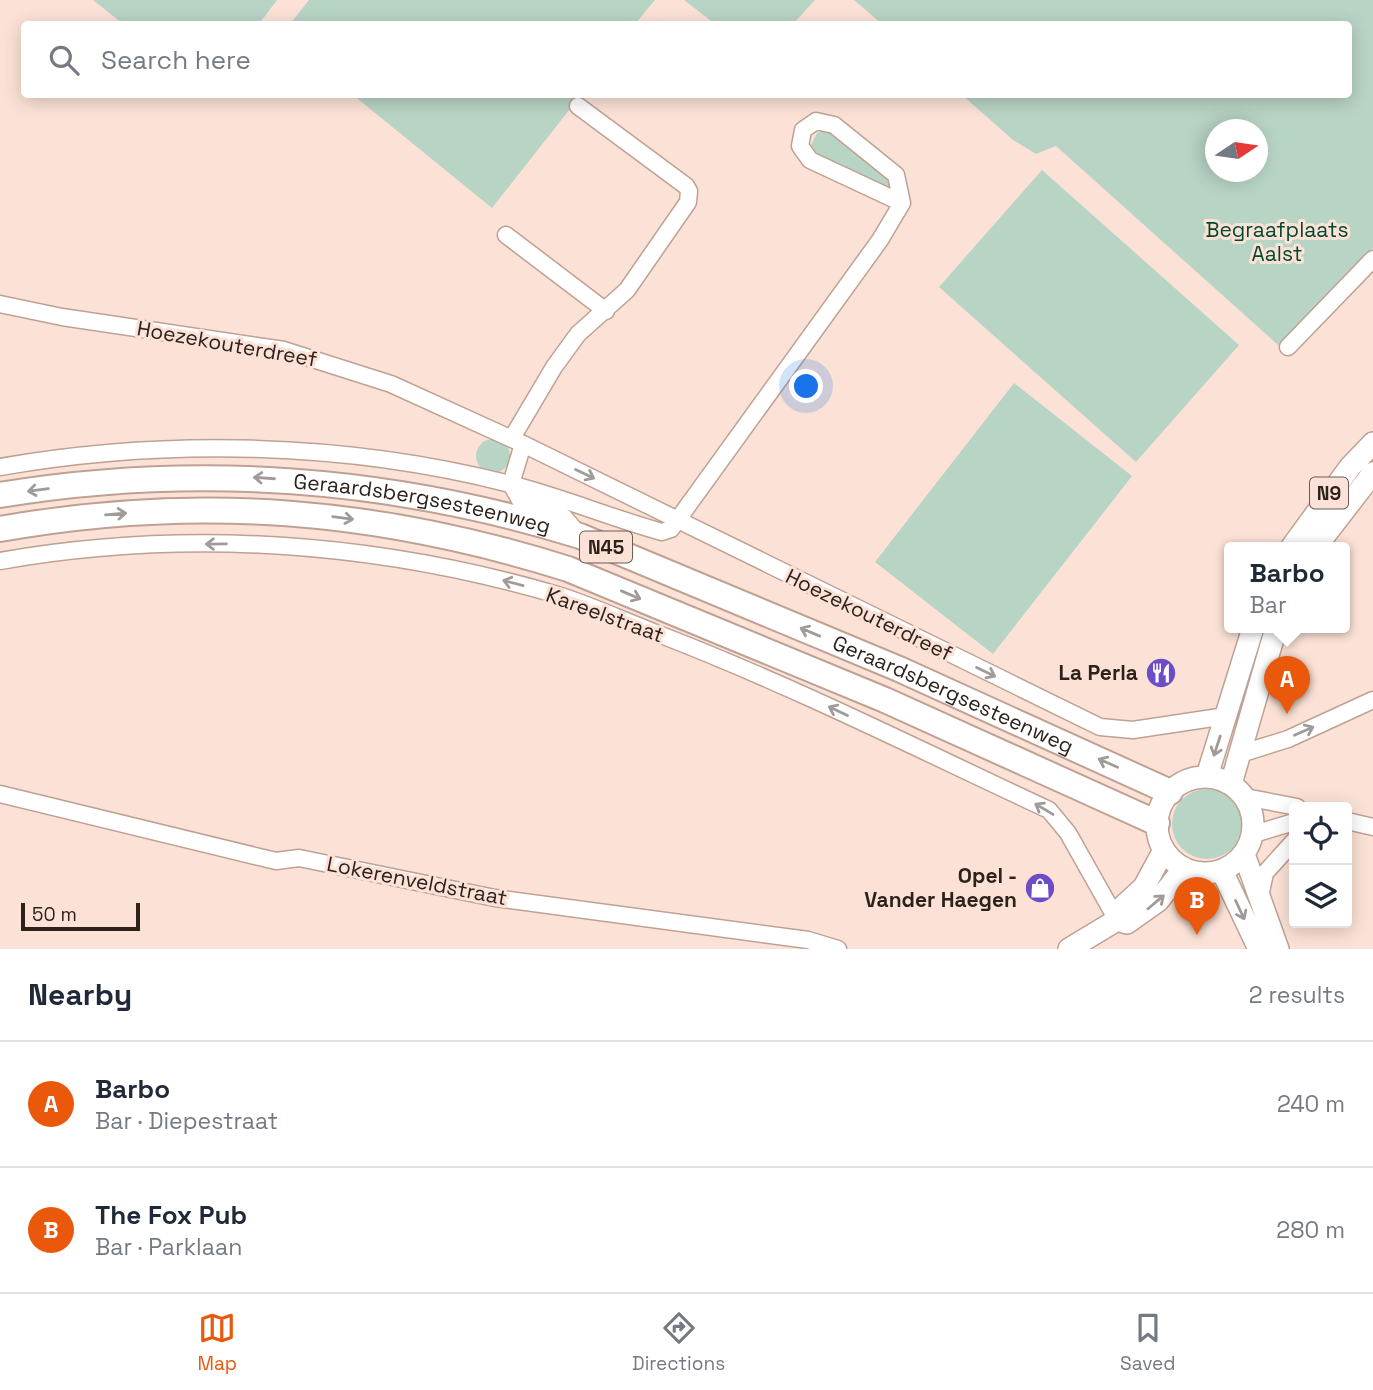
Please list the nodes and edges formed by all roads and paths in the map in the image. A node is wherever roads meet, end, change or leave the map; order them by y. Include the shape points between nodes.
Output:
1 (579, 106) dead end
2 (902, 203) junction
3 (506, 235) dead end
4 (1373, 259) edge
5 (0, 304) edge
6 (606, 311) junction
7 (1288, 347) dead end
8 (518, 441) junction
9 (1373, 443) edge
10 (0, 467) edge
11 (1373, 473) edge
12 (511, 484) junction
13 (0, 495) edge
14 (676, 520) junction
15 (0, 529) edge
16 (580, 536) junction
17 (1295, 542) edge
18 (1320, 542) edge
19 (0, 561) edge
20 (1251, 633) edge
21 (1274, 633) edge
22 (1373, 701) edge
23 (1226, 716) junction
24 (1240, 754) junction
25 (1207, 776) junction
26 (1238, 790) junction
27 (1170, 792) junction
28 (0, 794) edge
29 (1289, 805) edge
30 (1352, 822) edge
31 (1157, 823) junction
32 (1289, 823) edge
33 (1373, 828) edge
34 (1254, 834) junction
35 (1289, 847) edge
36 (1164, 850) junction
37 (1244, 854) junction
38 (1188, 870) junction
39 (1222, 871) junction
40 (1259, 903) junction
41 (1117, 920) junction
42 (838, 949) edge
43 (1069, 949) edge
44 (1259, 949) edge
45 (1279, 949) edge

1 - 6 street via 689,191 688,202 627,290
2 - 2 street via 896,175 834,125 816,121 803,130 800,146 810,160
2 - 14 street via 874,249
3 - 6 street
4 - 7 street
5 - 8 street, Hoezekouterdreef via 238,342 326,361 401,388
6 - 8 street via 578,334 554,367
8 - 12 street
8 -> 14 street, Hoezekouterdreef
9 - 17 main road, N9
10 - 12 street via 117,453 247,449 322,454
11 - 18 main road, N9
12 - 14 street via 662,532 671,529
12 - 16 street via 521,502 564,517
16 -> 13 highway, Geraardsbergsesteenweg / N45 via 411,495 318,482 180,476
14 -> 23 street, Hoezekouterdreef via 1100,727 1133,730
15 -> 31 highway, Geraardsbergsesteenweg / N45 via 122,513 246,510 408,526 523,555 568,569 885,700
27 -> 16 highway, Geraardsbergsesteenweg / N45 via 899,668
41 -> 19 street, Kareelstraat via 1068,832 1049,810 728,662 561,596 396,557 311,547 136,545
20 - 23 main road
21 - 24 main road
24 -> 22 street
23 -> 25 main road
24 - 26 main road
25 - 26 main road
25 - 27 main road via 1190,778
26 - 29 street
26 - 34 main road via 1252,812
27 - 31 main road
28 - 42 street, Lokerenveldstraat via 276,861 299,858 495,898 808,940
30 - 33 street
31 - 36 main road
32 - 34 street
34 - 37 main road
35 - 40 street via 1265,873
36 - 38 main road
36 - 41 main road via 1144,887 1119,910
37 - 39 main road
37 - 40 main road
38 - 39 main road
41 -> 38 main road via 1127,923 1152,906
39 -> 44 main road
40 - 45 main road
41 - 43 main road

